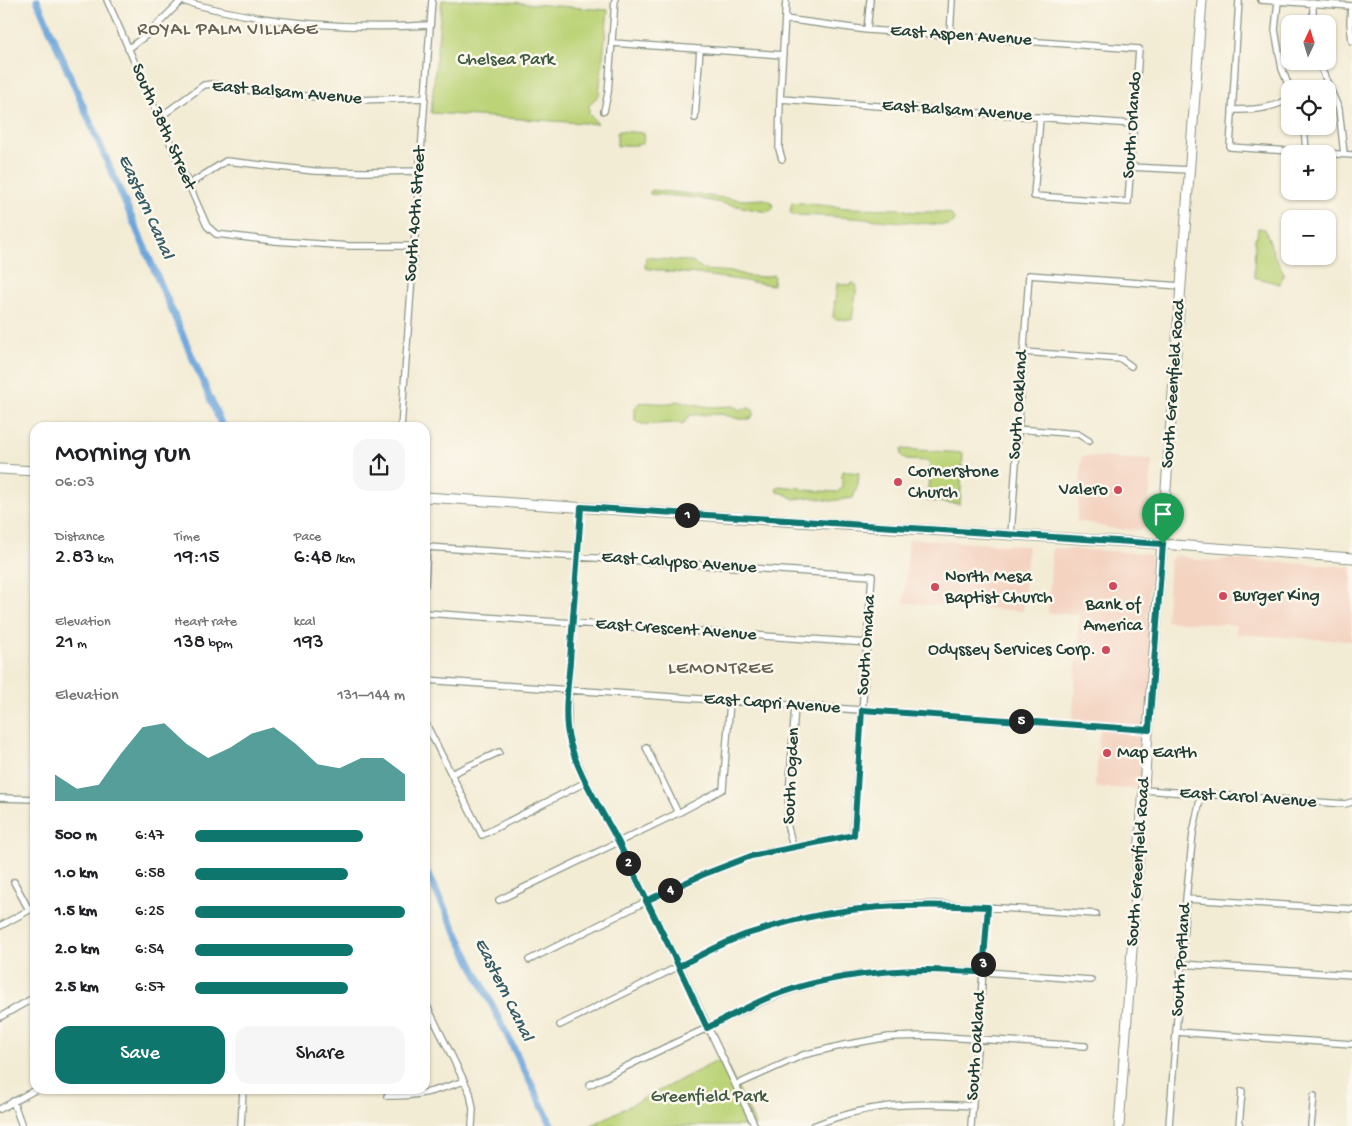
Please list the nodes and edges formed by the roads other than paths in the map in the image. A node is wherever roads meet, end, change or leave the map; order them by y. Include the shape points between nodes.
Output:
1 (107, 0) edge
2 (182, 0) edge
3 (432, 0) edge
4 (615, 0) edge
5 (786, 0) edge
6 (870, 0) edge
7 (952, 0) edge
8 (1202, 0) edge
9 (1239, 0) edge
10 (1261, 0) edge
11 (1278, 1) edge
12 (1313, 3) junction
13 (1352, 6) edge
14 (1313, 15) edge
15 (785, 19) junction
16 (430, 25) junction
17 (867, 30) junction
18 (950, 35) junction
19 (1352, 41) edge
20 (612, 44) junction
21 (128, 49) junction
22 (700, 49) junction
23 (1138, 49) joint
24 (783, 55) junction
25 (1322, 70) edge
26 (1286, 80) edge
27 (425, 98) junction
28 (780, 99) junction
29 (1281, 103) edge
30 (1232, 110) junction
31 (604, 111) dead end
32 (160, 117) junction
33 (1040, 117) junction
34 (695, 118) dead end
35 (1133, 124) junction
36 (1281, 150) edge
37 (1336, 154) edge
38 (1344, 154) junction
39 (1352, 155) edge
40 (782, 159) dead end
41 (1130, 167) junction
42 (1190, 170) junction
43 (420, 171) junction
44 (188, 185) junction
45 (414, 246) junction
46 (1181, 286) junction
47 (1023, 352) junction
48 (1131, 366) dead end
49 (401, 422) edge
50 (1018, 429) junction
51 (1089, 441) dead end
52 (0, 469) edge
53 (30, 471) edge
54 (430, 497) edge
55 (581, 507) junction
56 (1010, 535) junction
57 (1163, 544) junction
58 (430, 547) edge
59 (578, 557) junction
60 (1352, 558) edge
61 (872, 576) joint
62 (430, 613) edge
63 (572, 623) junction
64 (868, 643) junction
65 (430, 680) edge
66 (568, 690) junction
67 (730, 702) junction
68 (795, 706) junction
69 (862, 710) junction
70 (1149, 730) junction
71 (430, 732) edge
72 (646, 747) dead end
73 (499, 752) dead end
74 (452, 774) junction
75 (586, 782) junction
76 (1144, 790) junction
77 (1201, 795) junction
78 (0, 798) edge
79 (30, 799) edge
80 (1352, 802) edge
81 (678, 813) junction
82 (618, 842) junction
83 (793, 846) junction
84 (14, 882) dead end
85 (1186, 899) junction
86 (499, 900) dead end
87 (646, 901) junction
88 (30, 905) edge
89 (988, 907) junction
90 (30, 909) edge
91 (1352, 909) edge
92 (1096, 914) dead end
93 (0, 926) edge
94 (529, 960) dead end
95 (1181, 964) junction
96 (679, 966) junction
97 (983, 972) junction
98 (1352, 975) edge
99 (1091, 980) dead end
100 (30, 1001) edge
101 (430, 1012) edge
102 (0, 1017) edge
103 (560, 1025) dead end
104 (707, 1028) junction
105 (1176, 1032) junction
106 (978, 1038) junction
107 (1352, 1044) edge
108 (1085, 1046) dead end
109 (464, 1081) junction
110 (589, 1085) dead end
111 (736, 1085) junction
112 (1242, 1091) dead end
113 (30, 1092) edge
114 (430, 1092) edge
115 (243, 1094) edge
116 (418, 1094) edge
117 (387, 1096) dead end
118 (1314, 1096) dead end
119 (13, 1101) junction
120 (972, 1106) junction
121 (0, 1108) edge
122 (22, 1126) edge
123 (241, 1126) edge
124 (472, 1126) edge
125 (755, 1126) edge
126 (813, 1126) edge
127 (971, 1126) edge
128 (1119, 1126) edge
129 (1169, 1126) edge
130 (1239, 1126) edge
131 (1312, 1126) edge

1 - 21 street, South 38th Street
2 - 16 street via 215,10 297,23 351,27
2 - 21 street
3 - 16 street, South 40th Street
4 - 20 street
5 - 15 street
6 - 17 street
7 - 18 street
8 - 42 main road, South Greenfield Road
9 - 30 street
10 - 11 street
11 - 12 street
11 - 26 street via 1275,30
12 - 13 street
12 - 14 street
13 - 19 street
15 - 17 street, East Aspen Avenue
15 - 24 street
16 - 27 street, South 40th Street
17 - 18 street, East Aspen Avenue
18 - 23 street, East Aspen Avenue
20 - 22 street
20 - 31 street
21 - 32 street, South 38th Street
22 - 24 street
22 - 34 street
23 - 35 street, South Orlando
24 - 28 street
25 - 38 street via 1339,109
27 - 32 street, East Balsam Avenue via 356,100 266,93 212,84 204,85
27 - 43 street, South 40th Street
28 - 33 street, East Balsam Avenue
28 - 40 street via 779,149
29 - 30 street via 1259,110
30 - 36 street via 1230,147
32 - 44 street, South 38th Street
33 - 35 street, East Balsam Avenue
33 - 41 street, South Orlando via 1034,196 1128,202
35 - 41 street, South Orlando
37 - 38 street
38 - 39 street
41 - 42 street
42 - 46 main road, South Greenfield Road
43 - 44 street via 314,171 226,161
43 - 45 street, South 40th Street
44 - 45 street, South 38th Street via 206,226 216,234 350,246
45 - 49 street, South 40th Street
46 - 47 street, South Oakland via 1029,275
46 - 57 main road, South Greenfield Road
47 - 48 street via 1121,359
47 - 50 street, South Oakland
50 - 51 street via 1078,434
50 - 56 street, South Oakland
52 - 53 main road
54 - 55 main road
55 - 56 main road
55 - 59 street
56 - 57 main road
57 - 60 main road
57 - 70 main road, South Greenfield Road
58 - 59 street, East Calypso Avenue
59 - 61 street, East Calypso Avenue
59 - 63 street
61 - 64 street, South Omaha
62 - 63 street, East Crescent Avenue
63 - 64 street, East Crescent Avenue
63 - 66 street
64 - 69 street, South Omaha
65 - 66 street, East Capri Avenue
66 - 67 street, East Capri Avenue
66 - 75 street via 568,733
67 - 68 street, East Capri Avenue
67 - 81 street via 723,788
68 - 69 street, East Capri Avenue
68 - 83 street, South Ogden via 787,824
69 - 70 street, East Capri Avenue
69 - 83 street, South Omaha via 854,835
70 - 76 main road, South Greenfield Road
71 - 74 street
72 - 81 street
73 - 74 street
74 - 75 street via 482,834
75 - 82 street
76 - 77 street, East Carol Avenue
76 - 128 main road, South Greenfield Road
77 - 80 street, East Carol Avenue
77 - 85 street, South Portland
78 - 79 street
81 - 82 street
82 - 86 street
82 - 87 street
83 - 87 street via 751,856
84 - 88 street
85 - 91 street
85 - 95 street, South Portland
87 - 94 street
87 - 96 street
89 - 92 street
89 - 96 street via 937,904 838,911 738,937
89 - 97 street, South Oakland
90 - 93 street
95 - 98 street
95 - 105 street, South Portland
96 - 103 street
96 - 104 street
97 - 99 street
97 - 104 street via 890,972 803,986 766,998
97 - 106 street, South Oakland
100 - 102 street
101 - 109 street
104 - 110 street
104 - 111 street
105 - 107 street
105 - 129 street, South Portland
106 - 108 street
106 - 111 street via 889,1037 844,1045 803,1055
106 - 120 street, South Oakland
109 - 114 street
109 - 124 street via 473,1109
111 - 125 street
112 - 130 street
113 - 119 street
115 - 123 street
116 - 117 street
118 - 131 street
119 - 121 street
119 - 122 street
120 - 126 street via 898,1104 864,1109
120 - 127 street, South Oakland

